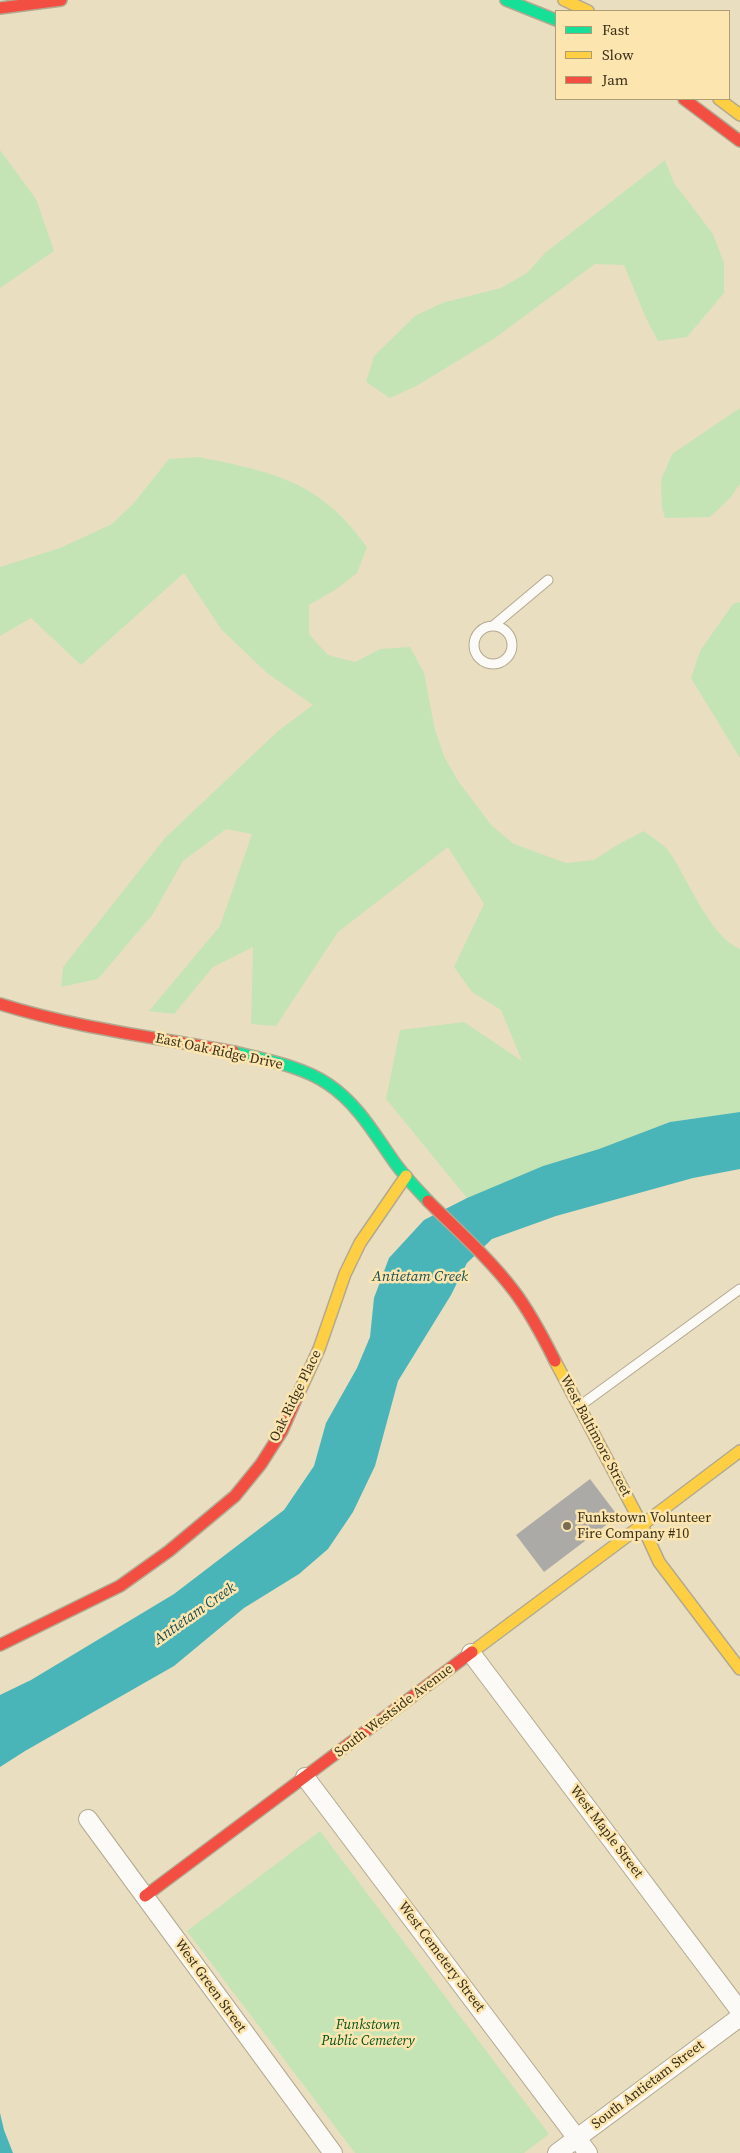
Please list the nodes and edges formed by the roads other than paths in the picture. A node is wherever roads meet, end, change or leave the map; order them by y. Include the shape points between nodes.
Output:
1 (61, 0) edge
2 (506, 0) edge
3 (564, 0) edge
4 (0, 8) edge
5 (586, 10) edge
6 (555, 20) edge
7 (685, 100) edge
8 (720, 100) edge
9 (740, 115) edge
10 (740, 141) edge
11 (548, 580) dead end
12 (493, 626) junction
13 (0, 1004) edge
14 (406, 1176) junction
15 (481, 1255) joint
16 (738, 1294) edge
17 (579, 1406) junction
18 (740, 1451) edge
19 (642, 1525) junction
20 (0, 1645) edge
21 (471, 1652) junction
22 (740, 1669) edge
23 (305, 1777) junction
24 (88, 1819) dead end
25 (145, 1896) junction
26 (740, 2011) edge
27 (740, 2017) edge
28 (577, 2138) junction
29 (333, 2153) edge
30 (557, 2153) edge
31 (588, 2153) edge

1 - 4 street
2 - 6 street
3 - 5 street
7 - 10 street
8 - 9 street
11 - 12 lane
12 - 12 lane via 479,632 474,645 479,658 493,664 506,658 511,645 506,632
13 - 14 street, East Oak Ridge Drive via 78,1025 255,1057 315,1076 337,1090 358,1111
14 - 15 street, East Oak Ridge Drive
14 - 20 street, Oak Ridge Place via 365,1235 344,1274 320,1349 282,1431 236,1496 120,1586
15 - 17 street, West Baltimore Street via 514,1291 527,1311
16 - 17 lane
17 - 19 street, West Baltimore Street
18 - 19 street, South Westside Avenue
19 - 21 street, South Westside Avenue
19 - 22 street, West Baltimore Street via 659,1562
21 - 23 street, South Westside Avenue
21 - 26 street, West Maple Street
23 - 25 street, South Westside Avenue
23 - 28 street, West Cemetery Street
24 - 25 street, West Green Street
25 - 29 street, West Green Street
27 - 28 street, South Antietam Street
28 - 30 street, South Antietam Street
28 - 31 street, West Cemetery Street

